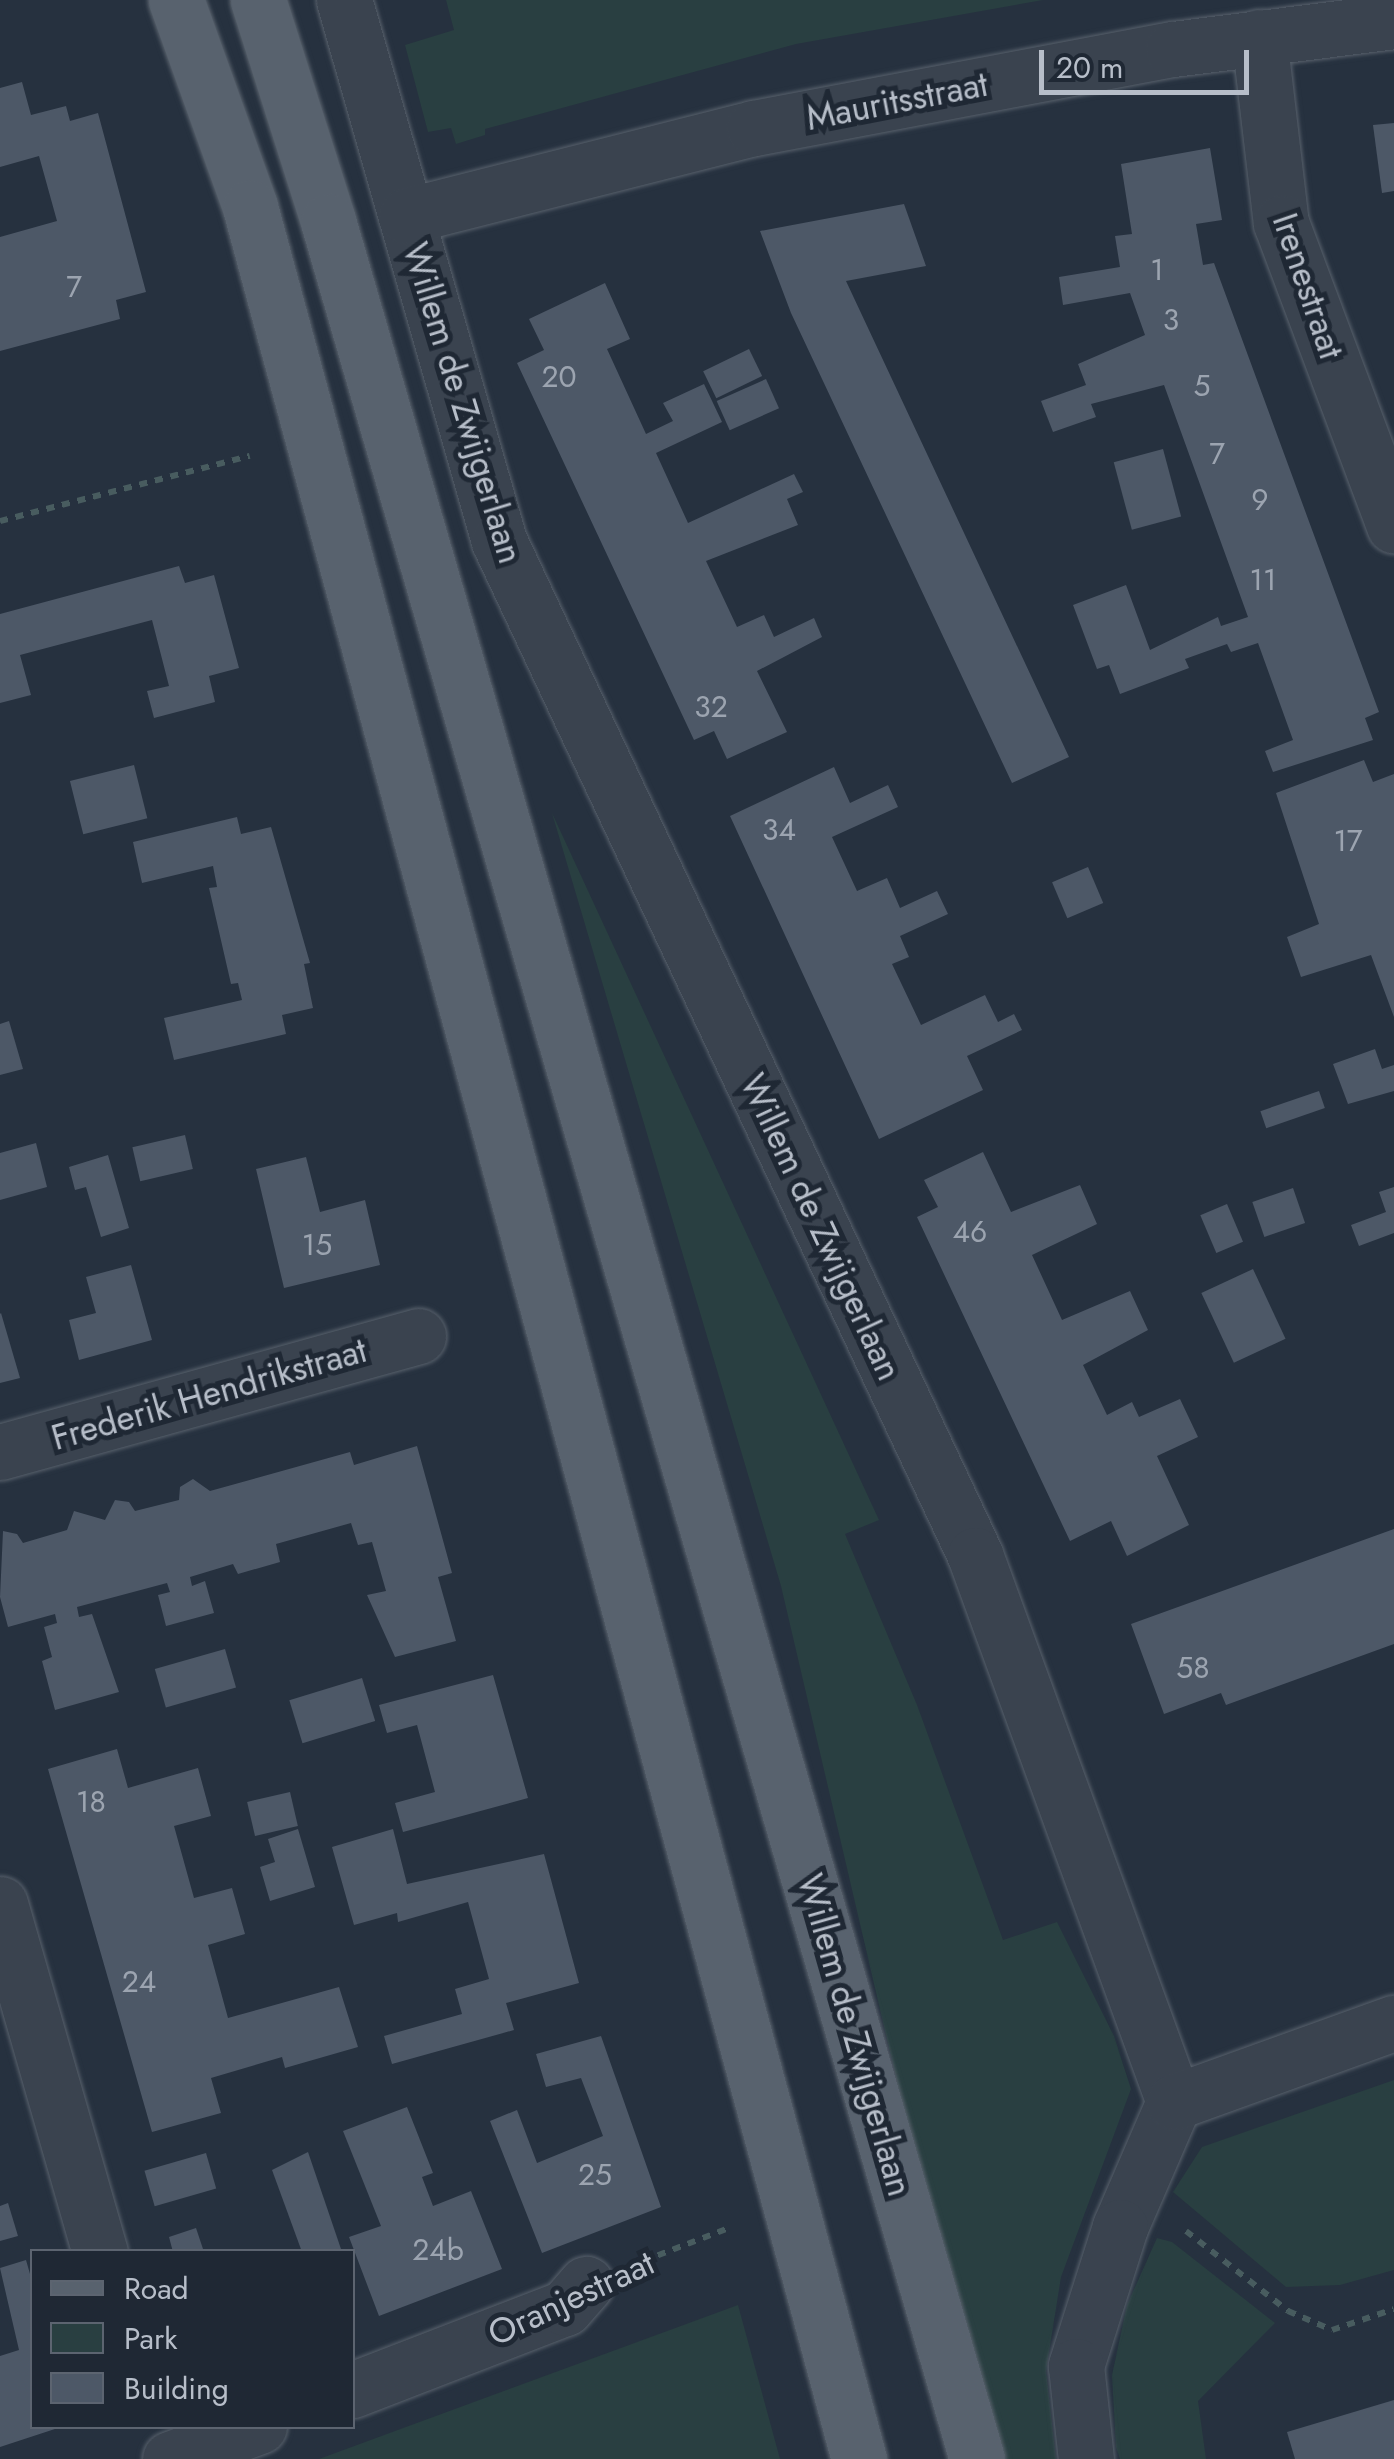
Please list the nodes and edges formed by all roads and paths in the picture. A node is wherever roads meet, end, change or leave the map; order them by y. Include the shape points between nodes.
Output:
1 (176, 0) edge
2 (258, 0) edge
3 (344, 0) edge
4 (1394, 21) edge
5 (1260, 37) junction
6 (406, 216) junction
7 (255, 455) dead end
8 (0, 521) edge
9 (1394, 526) edge
10 (418, 1336) dead end
11 (0, 1452) edge
12 (0, 1904) edge
13 (1394, 2023) edge
14 (1174, 2102) junction
15 (790, 2207) junction
16 (1120, 2227) junction
17 (99, 2249) edge
18 (586, 2284) joint
19 (1394, 2310) edge
20 (355, 2389) edge
21 (151, 2429) edge
22 (251, 2429) edge
23 (156, 2459) edge
24 (170, 2459) edge
25 (859, 2459) edge
26 (976, 2459) edge
27 (1086, 2459) edge

1 - 15 main road via 250,207
2 - 26 main road, Willem de Zwijgerlaan via 350,297
3 - 6 street, Willem de Zwijgerlaan
4 - 5 street, Mauritsstraat
5 - 6 street, Mauritsstraat via 754,128
5 - 9 street, Irenestraat via 1281,223
6 - 14 street, Willem de Zwijgerlaan via 499,541 975,1554
7 - 8 path
10 - 11 street, Frederik Hendrikstraat
12 - 17 street
13 - 14 street
14 - 16 street
15 - 18 path, Oranjestraat
15 - 25 main road
16 - 19 path via 1170,2218 1288,2310 1332,2330
16 - 27 street via 1076,2366
18 - 20 street, Oranjestraat via 566,2308
21 - 23 street
22 - 24 street

